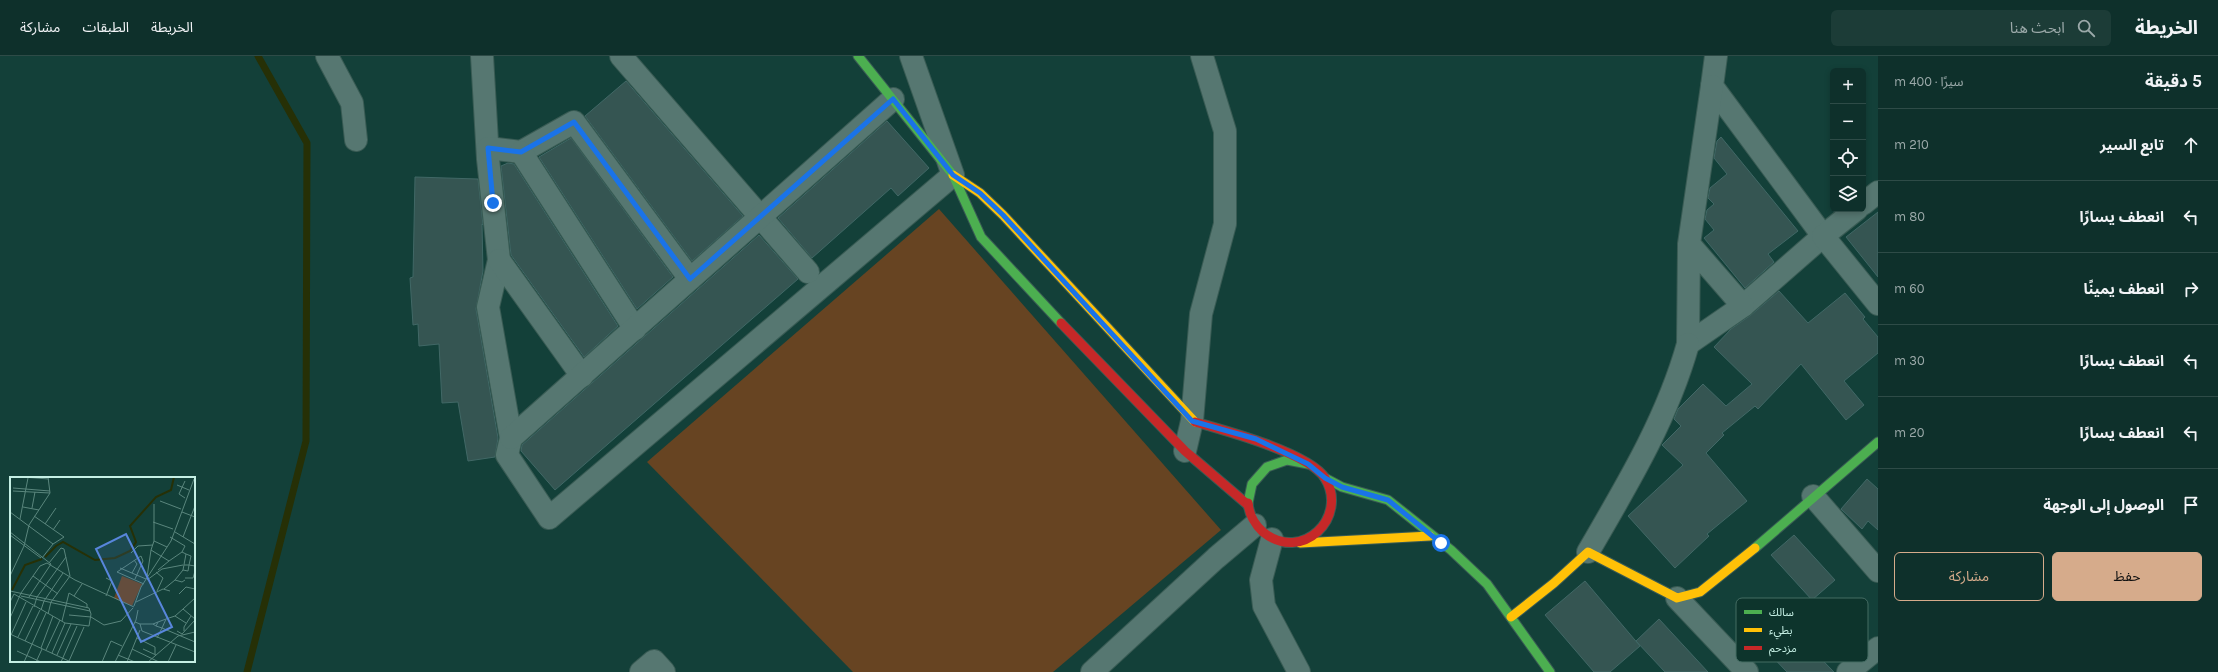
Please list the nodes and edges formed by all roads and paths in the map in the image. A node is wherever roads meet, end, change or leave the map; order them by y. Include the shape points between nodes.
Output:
1 (327, 56) edge
2 (482, 56) edge
3 (621, 56) edge
4 (845, 56) edge
5 (911, 56) edge
6 (1202, 56) edge
7 (1716, 56) edge
8 (862, 61) edge
9 (1712, 86) junction
10 (893, 99) junction
11 (356, 140) dead end
12 (488, 148) junction
13 (521, 152) junction
14 (953, 175) junction
15 (1878, 192) edge
16 (1866, 202) edge
17 (1853, 212) edge
18 (760, 217) junction
19 (1823, 236) junction
20 (1689, 244) junction
21 (499, 260) junction
22 (808, 272) dead end
23 (690, 279) junction
24 (1878, 304) edge
25 (1744, 306) junction
26 (634, 329) junction
27 (1688, 344) junction
28 (582, 376) junction
29 (1192, 421) junction
30 (511, 438) junction
31 (1878, 442) edge
32 (1185, 451) junction
33 (1308, 464) junction
34 (1325, 478) junction
35 (1813, 496) junction
36 (1248, 505) junction
37 (1255, 525) junction
38 (1430, 536) junction
39 (1272, 540) junction
40 (1293, 544) junction
41 (1588, 552) junction
42 (1878, 571) edge
43 (1677, 598) junction
44 (1511, 617) junction
45 (1878, 648) edge
46 (1868, 656) edge
47 (1736, 660) edge
48 (1738, 662) edge
49 (1860, 662) edge
50 (641, 672) edge
51 (664, 672) edge
52 (1092, 672) edge
53 (1299, 672) edge
54 (1550, 672) edge
55 (1747, 672) edge
56 (1848, 672) edge

1 - 11 street via 352,103
2 - 12 street
3 - 18 street
4 - 8 street
5 - 14 street
6 - 29 street via 1225,131 1225,224 1201,314
7 - 9 street
8 - 10 main road
9 - 19 street
9 - 20 street
10 - 14 main road
10 - 18 street
12 - 13 street
12 - 21 street
13 - 23 street via 574,122
13 - 26 street
14 - 29 main road via 980,193 1003,215
14 - 30 street via 549,518 507,455
14 - 32 main road via 981,237 1123,389
15 - 16 street
17 - 19 street
18 - 22 street
18 - 23 street
19 - 24 street
19 - 25 street
20 - 25 street
20 - 27 street
21 - 28 street
21 - 30 street via 488,307
23 - 26 street
25 - 27 street
26 - 28 street
27 - 41 street via 1680,371 1652,439
28 - 30 street
29 - 32 street
29 - 33 main road via 1256,439
31 - 35 main road
32 - 36 main road
33 - 34 main road
33 - 36 main road via 1287,460 1267,467 1252,484
34 - 38 main road via 1342,487 1388,500
34 - 40 main road via 1332,499 1327,520 1313,536
35 - 42 street
35 - 43 main road via 1718,579 1700,592
36 - 37 main road
37 - 39 main road
37 - 52 street
38 - 40 main road
38 - 44 main road via 1451,550 1487,584
39 - 40 main road
39 - 53 street via 1262,580 1264,606
41 - 43 main road
41 - 44 main road
43 - 47 street
44 - 54 main road
45 - 46 street
48 - 55 street
49 - 56 street
50 - 51 street via 654,661

